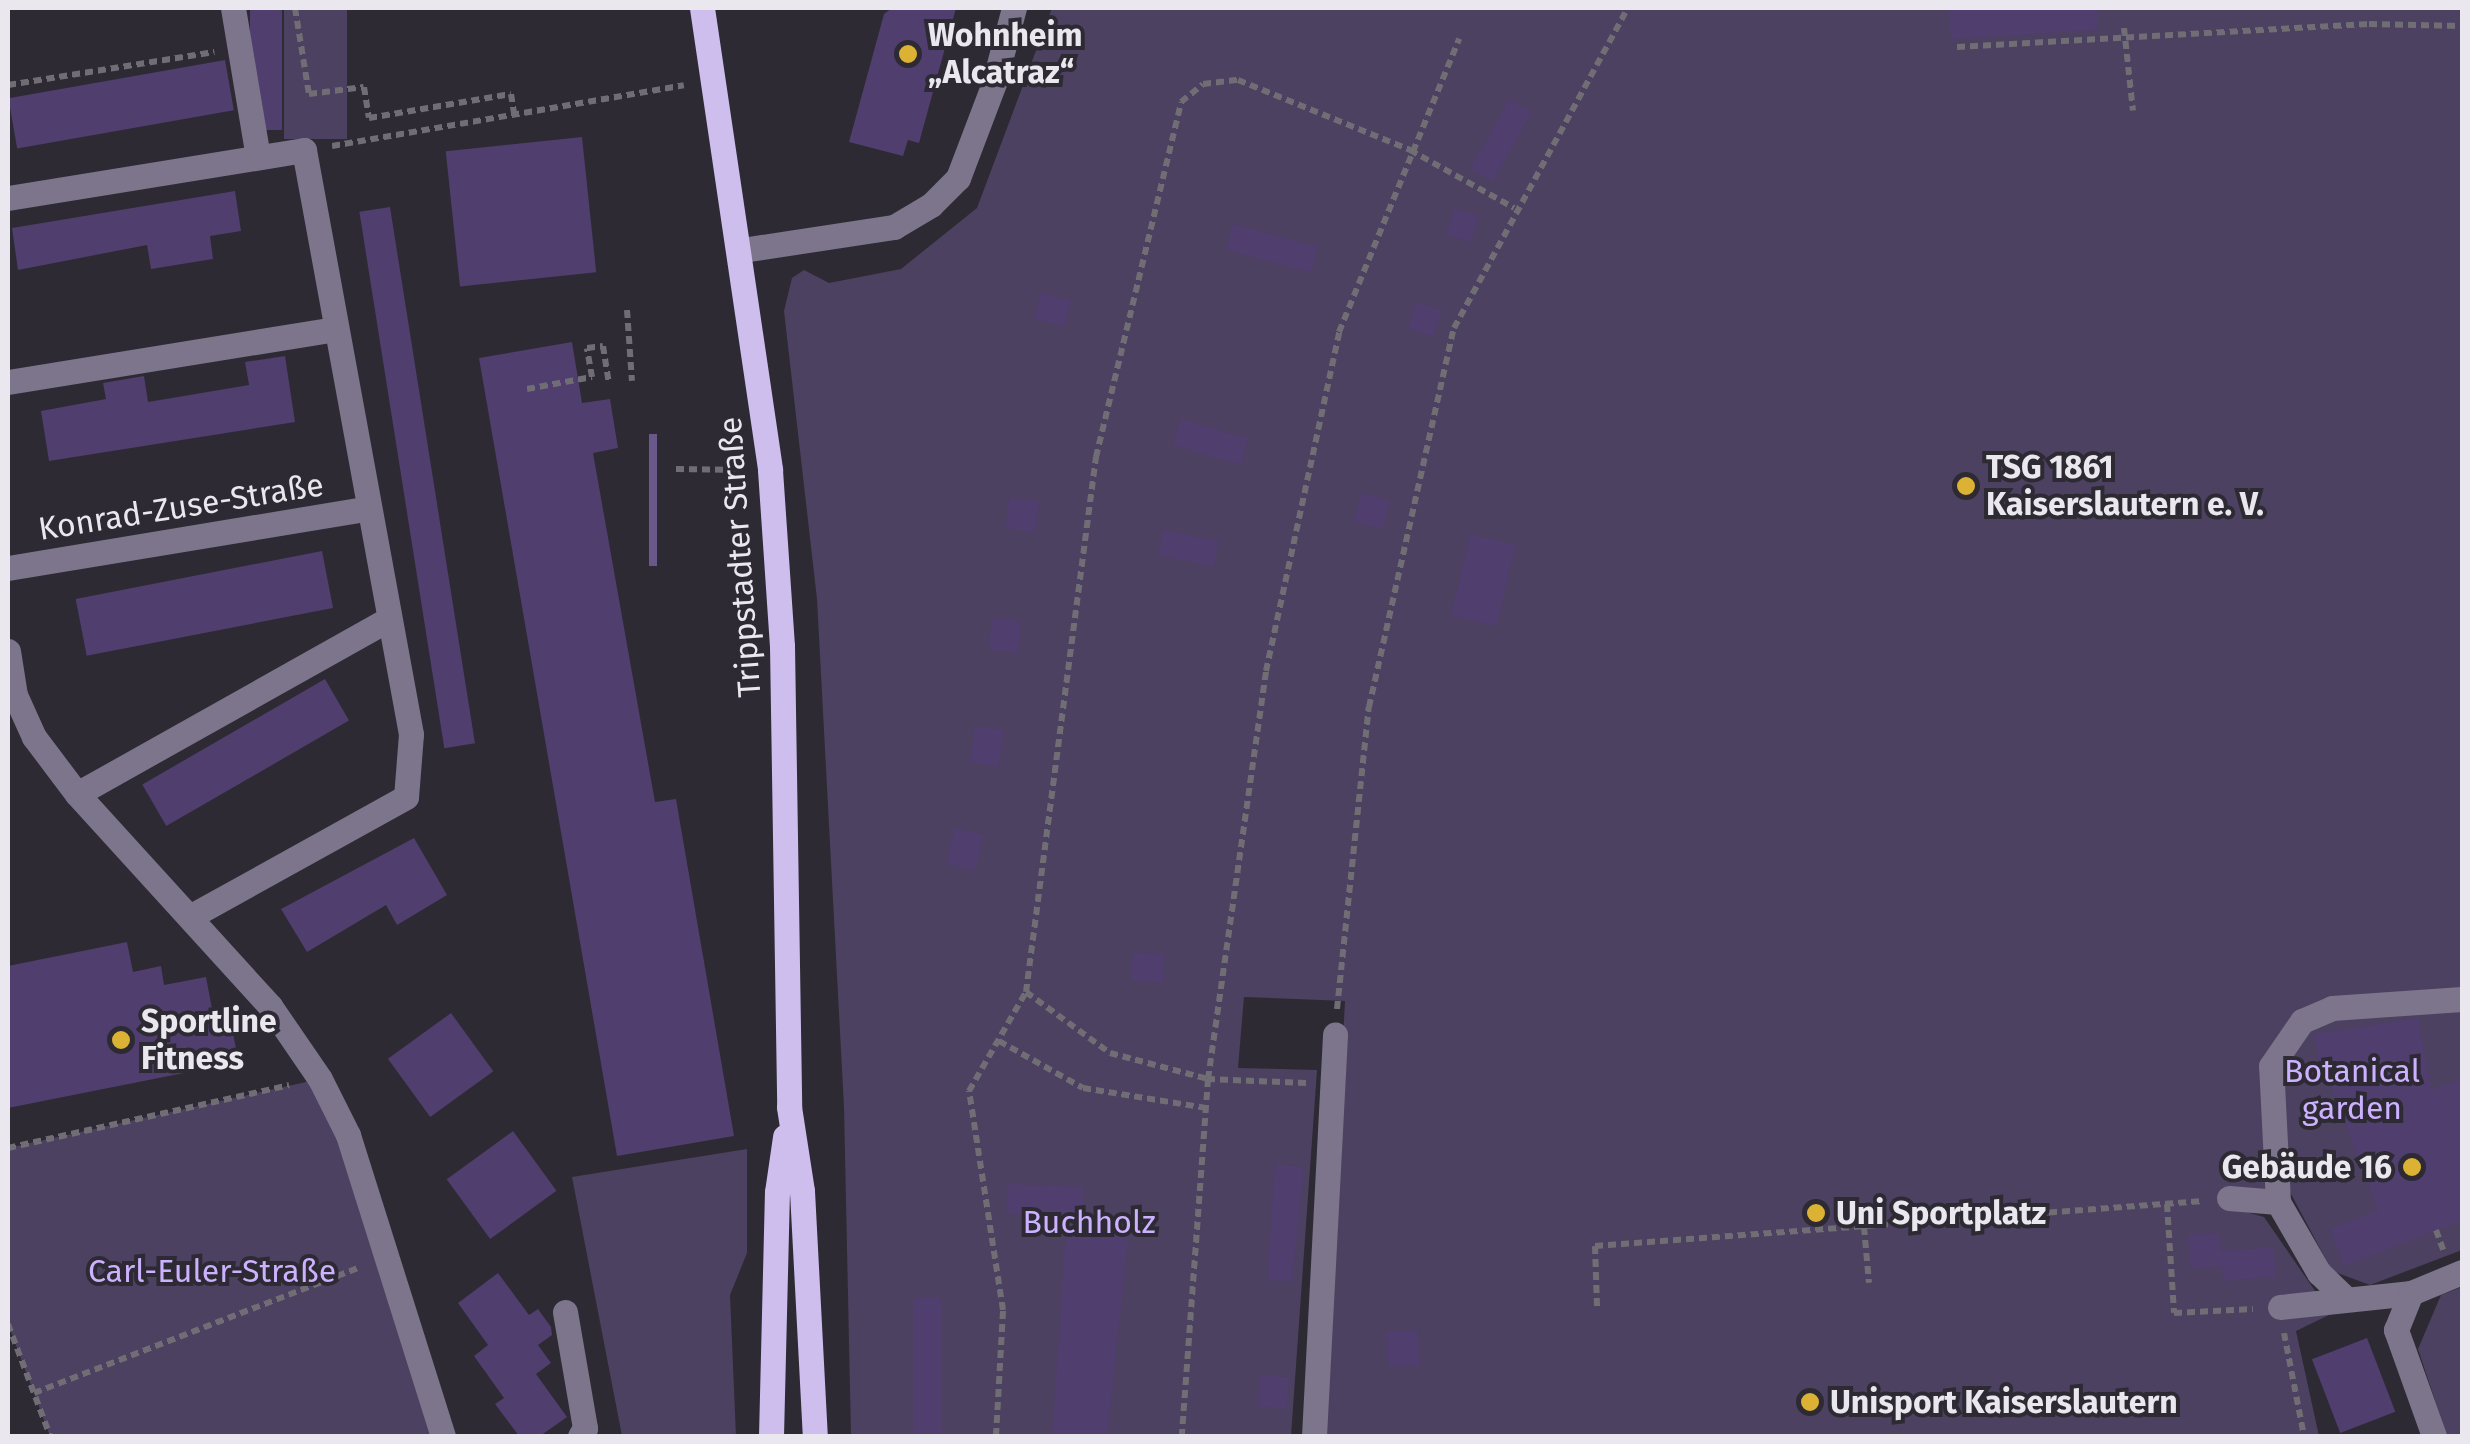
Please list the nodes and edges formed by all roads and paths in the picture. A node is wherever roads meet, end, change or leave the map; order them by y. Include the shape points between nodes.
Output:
1 (233, 8) edge
2 (295, 8) edge
3 (702, 8) edge
4 (1014, 8) edge
5 (1628, 8) edge
6 (2462, 26) edge
7 (2124, 32) junction
8 (1459, 39) dead end
9 (1957, 46) dead end
10 (240, 48) junction
11 (715, 80) junction
12 (8, 85) edge
13 (2132, 111) dead end
14 (514, 114) junction
15 (304, 150) junction
16 (1410, 150) junction
17 (258, 157) junction
18 (8, 198) edge
19 (1514, 208) junction
20 (742, 250) junction
21 (627, 310) dead end
22 (336, 328) junction
23 (632, 381) dead end
24 (8, 382) edge
25 (610, 384) dead end
26 (528, 390) dead end
27 (676, 469) dead end
28 (770, 470) junction
29 (365, 509) junction
30 (8, 568) edge
31 (387, 620) junction
32 (8, 651) edge
33 (77, 794) junction
34 (191, 916) junction
35 (1026, 992) junction
36 (2462, 1000) edge
37 (1334, 1035) joint
38 (998, 1041) junction
39 (320, 1079) junction
40 (1208, 1079) junction
41 (1332, 1084) junction
42 (789, 1107) junction
43 (1207, 1108) junction
44 (8, 1148) edge
45 (2229, 1198) joint
46 (2278, 1202) junction
47 (2167, 1204) junction
48 (1864, 1227) junction
49 (390, 1256) junction
50 (2462, 1272) edge
51 (1869, 1284) dead end
52 (2412, 1292) junction
53 (2343, 1296) junction
54 (1598, 1306) dead end
55 (2280, 1307) junction
56 (565, 1312) dead end
57 (8, 1324) edge
58 (34, 1393) junction
59 (50, 1436) edge
60 (443, 1436) edge
61 (580, 1436) edge
62 (771, 1436) edge
63 (815, 1436) edge
64 (996, 1436) edge
65 (1182, 1436) edge
66 (1314, 1436) edge
67 (2304, 1436) edge
68 (2434, 1436) edge

1 - 10 street
2 - 14 path via 309,94 364,87 369,118 510,94
3 - 11 main road, Trippstadter Straße
4 - 20 street via 958,178 931,205 894,227
5 - 19 path
6 - 7 path
7 - 9 path
7 - 13 path
8 - 16 path
10 - 12 path
10 - 17 street
11 - 14 path
11 - 20 main road, Trippstadter Straße
14 - 15 path
15 - 17 street
15 - 22 street, Konrad-Zuse-Straße
16 - 19 path
16 - 35 path via 1238,80 1203,84 1181,102 1096,458
16 - 40 path via 1338,332 1266,670
17 - 18 street
19 - 37 path via 1454,328 1369,707
20 - 28 main road, Trippstadter Straße
21 - 23 path
22 - 24 street
22 - 29 street, Konrad-Zuse-Straße
25 - 26 path via 603,346 587,348 592,376
27 - 28 path
28 - 42 main road, Trippstadter Straße via 782,646
29 - 30 street, Konrad-Zuse-Straße
29 - 31 street, Konrad-Zuse-Straße
31 - 33 street
31 - 34 street, Konrad-Zuse-Straße via 411,734 406,797
32 - 33 street via 16,695 34,737
33 - 34 street
34 - 39 street via 270,1006
35 - 38 path
35 - 40 path via 1110,1053
36 - 46 street via 2332,1008 2302,1020 2271,1066
37 - 41 street
38 - 43 path via 1083,1088
38 - 64 path via 969,1091 1003,1310
39 - 44 path
39 - 49 street via 348,1134
40 - 41 path
40 - 43 path
41 - 66 street
42 - 62 main road, Trippstadter Straße via 777,1192
42 - 63 main road, Trippstadter Straße via 802,1191
43 - 65 path
45 - 46 street
45 - 47 path
46 - 53 street via 2319,1273
47 - 48 path
47 - 55 path via 2174,1313
48 - 51 path
48 - 54 path via 1595,1246
49 - 58 path
49 - 60 street
50 - 52 street
52 - 53 street
52 - 68 street via 2396,1330
53 - 55 street
55 - 67 path
56 - 61 street via 585,1428
57 - 58 path
58 - 59 path

